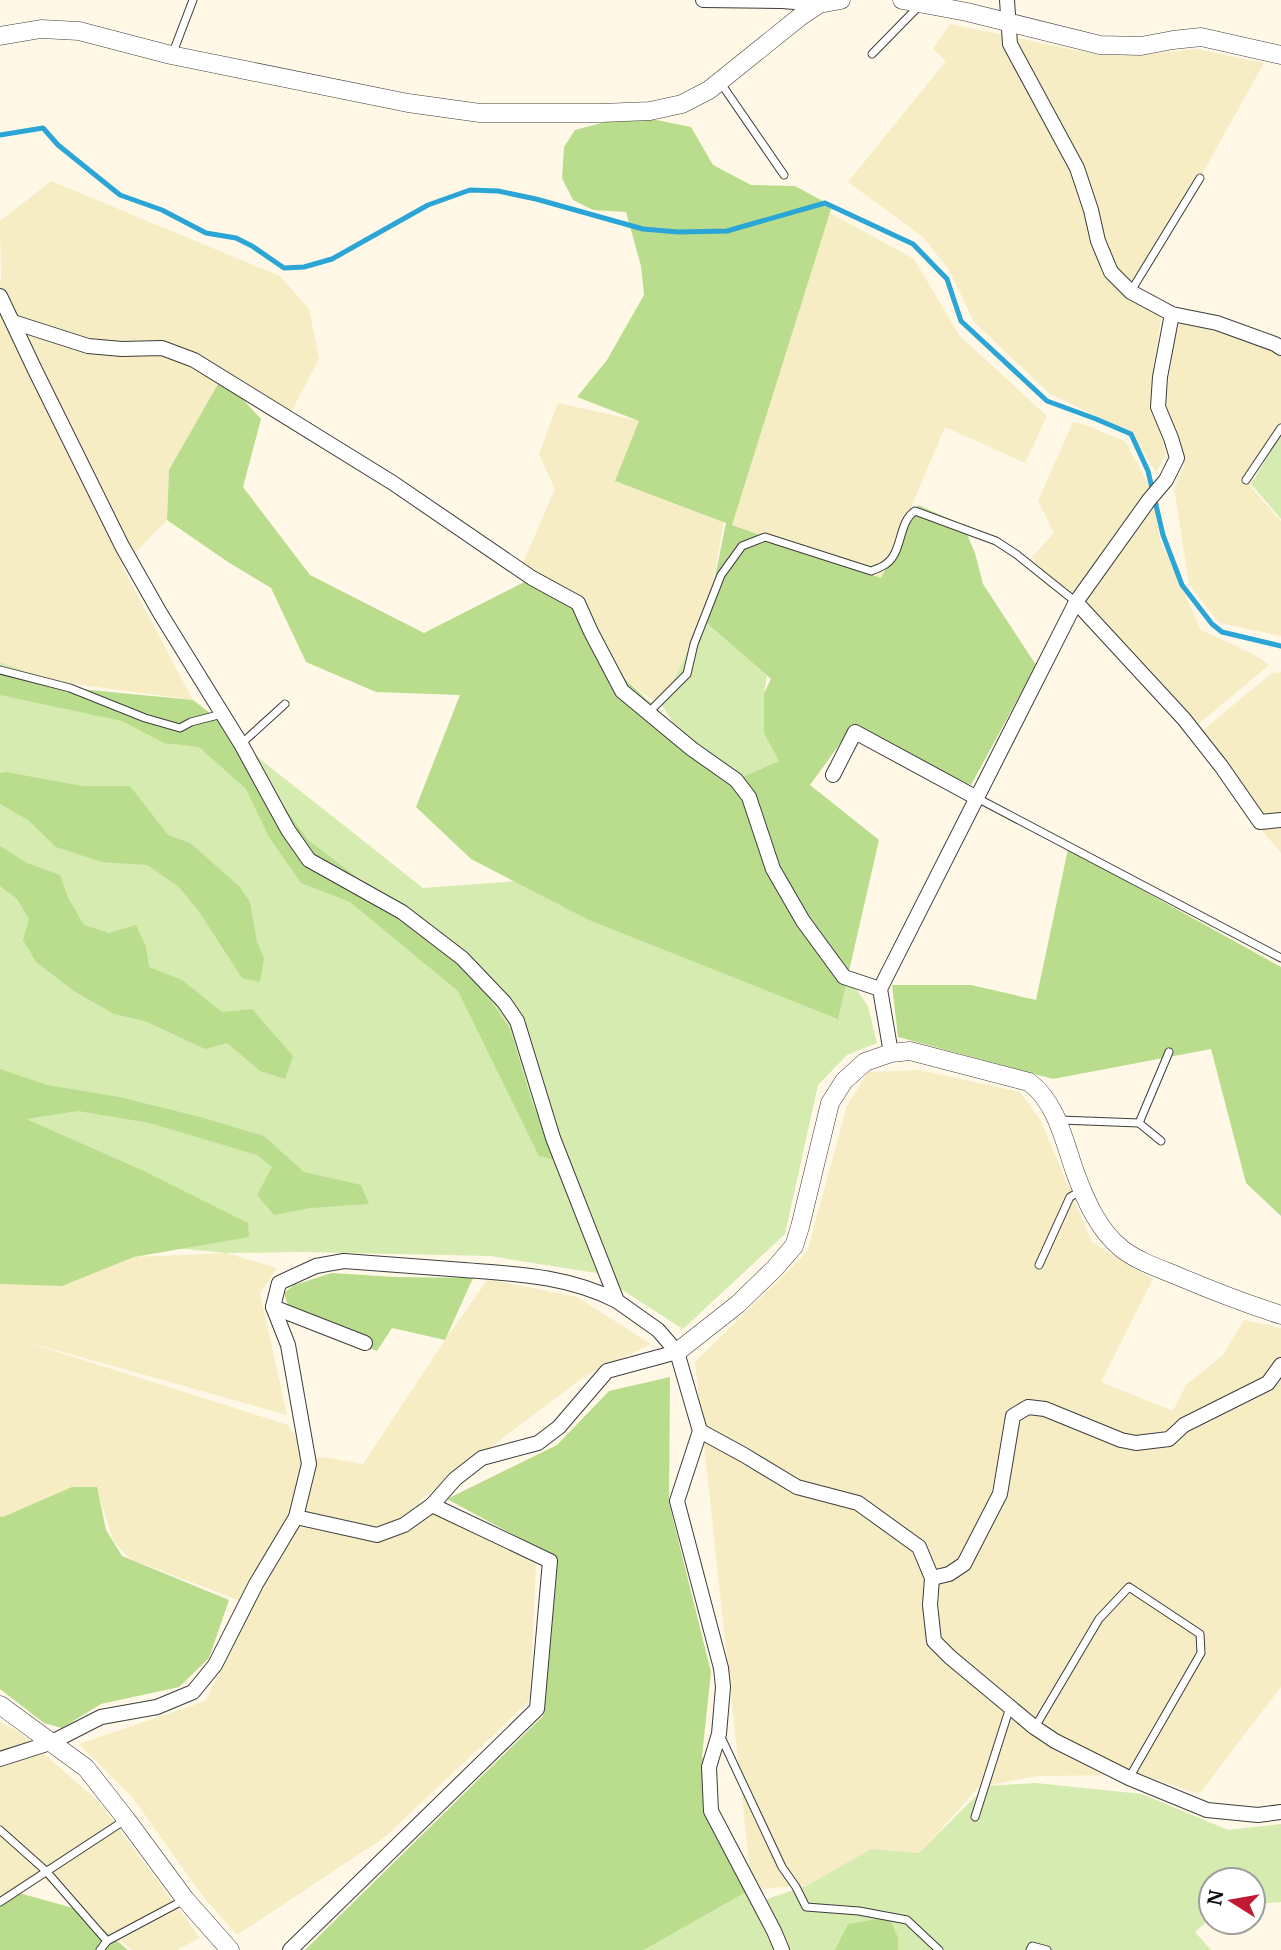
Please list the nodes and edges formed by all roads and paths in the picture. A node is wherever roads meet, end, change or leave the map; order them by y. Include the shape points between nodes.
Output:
1 (193, 0) edge
2 (703, 0) edge
3 (841, 0) edge
4 (902, 0) edge
5 (1007, 0) edge
6 (819, 4) junction
7 (921, 4) junction
8 (1009, 23) junction
9 (0, 36) edge
10 (872, 54) dead end
11 (171, 55) junction
12 (1281, 55) edge
13 (719, 81) junction
14 (784, 175) dead end
15 (1200, 178) dead end
16 (1131, 292) junction
17 (0, 296) edge
18 (1172, 314) junction
19 (13, 322) junction
20 (1281, 348) edge
21 (1281, 428) edge
22 (1246, 480) dead end
23 (1076, 602) junction
24 (0, 670) edge
25 (285, 705) dead end
26 (648, 713) junction
27 (222, 714) junction
28 (241, 744) junction
29 (833, 775) dead end
30 (977, 798) junction
31 (1281, 820) edge
32 (1281, 958) edge
33 (880, 989) junction
34 (1168, 1052) dead end
35 (891, 1053) junction
36 (1056, 1120) junction
37 (1139, 1123) junction
38 (1161, 1141) dead end
39 (1082, 1190) junction
40 (1039, 1265) dead end
41 (617, 1301) junction
42 (273, 1307) junction
43 (1281, 1315) edge
44 (365, 1343) dead end
45 (677, 1352) junction
46 (1281, 1365) edge
47 (700, 1431) junction
48 (432, 1505) junction
49 (296, 1517) junction
50 (932, 1578) junction
51 (0, 1705) edge
52 (1010, 1706) junction
53 (1034, 1727) junction
54 (719, 1734) junction
55 (50, 1742) junction
56 (0, 1759) edge
57 (1129, 1778) junction
58 (1281, 1812) edge
59 (975, 1816) dead end
60 (126, 1819) junction
61 (0, 1830) edge
62 (46, 1871) junction
63 (185, 1899) junction
64 (0, 1902) edge
65 (107, 1941) junction
66 (100, 1950) edge
67 (230, 1950) edge
68 (290, 1950) edge
69 (782, 1950) edge
70 (939, 1950) edge
71 (1030, 1950) edge
72 (1047, 1950) edge

1 - 11 lane
2 - 6 street
3 - 6 street
4 - 7 street
5 - 8 street
6 - 13 street
7 - 8 street
7 - 10 lane
8 - 12 street via 1100,45 1141,46 1201,37
8 - 16 street via 1010,44 1077,168 1111,271
9 - 11 street via 41,29 79,32
11 - 13 street via 480,113 650,111 682,104
13 - 14 lane
15 - 16 lane
16 - 18 street
17 - 19 street
18 - 20 street via 1217,323
18 - 23 street via 1158,407 1177,458 1166,480
19 - 26 street via 88,346 162,348 194,360 393,483 531,578 578,603 622,691
19 - 27 street via 122,546
21 - 22 lane
23 - 26 lane via 996,541 915,511 907,516 889,563 871,571 765,537 743,546 721,575 687,674
23 - 30 street
23 - 31 street via 1184,719 1259,822
24 - 27 lane via 70,688 180,728
25 - 28 lane
26 - 33 street via 736,780 749,797 773,869 803,921 844,977
27 - 28 street
28 - 41 street via 309,860 402,912 462,958 517,1021 553,1138
29 - 30 street via 855,732
30 - 32 lane
30 - 33 street
33 - 35 street
34 - 37 lane
35 - 36 street via 910,1051 1029,1083 1041,1091
35 - 45 street via 865,1062 830,1102 794,1246 738,1304
36 - 37 lane
36 - 39 street
37 - 38 lane
39 - 40 lane via 1070,1197
39 - 43 street via 1104,1230 1122,1249 1143,1262
41 - 42 street via 596,1290 525,1274 344,1261 316,1266 279,1283
41 - 45 street via 658,1330
42 - 44 street
42 - 49 street via 288,1345 309,1464
45 - 47 street
45 - 48 street via 607,1371 559,1427 538,1443 482,1458
46 - 50 street via 1268,1383 1184,1424 1169,1439 1121,1440 1045,1409 1028,1407 1013,1416 1000,1494 964,1563 949,1574
47 - 50 street via 797,1488 858,1503 919,1547
47 - 54 street via 677,1501 721,1668
48 - 49 street via 404,1525 377,1535
48 - 68 street via 550,1561 537,1709
49 - 55 street via 215,1665 193,1692 157,1707 101,1717
50 - 52 street via 929,1605 934,1641
51 - 55 street
52 - 53 street
52 - 59 lane
53 - 57 street
53 - 57 lane via 1099,1619 1129,1587 1200,1634 1201,1653
54 - 69 street via 709,1767 711,1811
54 - 70 lane via 806,1907 907,1920
55 - 56 street
55 - 60 street via 86,1768
57 - 58 street via 1207,1811
60 - 62 lane
60 - 63 street
61 - 62 lane
62 - 64 lane
62 - 65 lane
63 - 65 lane
63 - 67 street
65 - 66 lane
71 - 72 lane via 1032,1946

